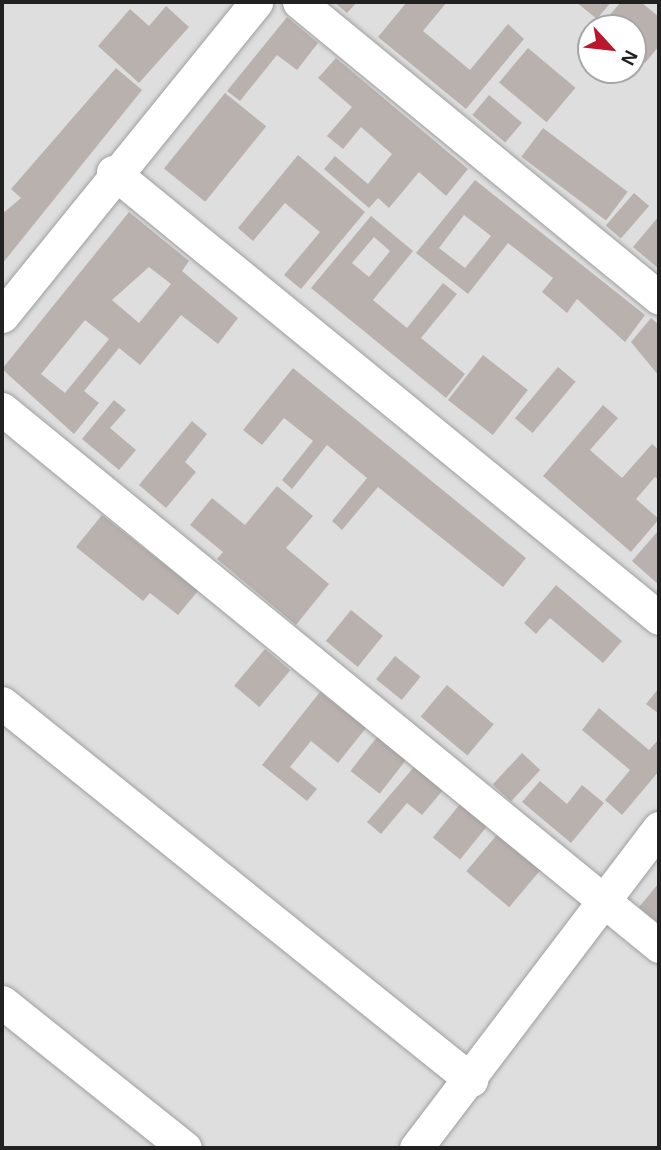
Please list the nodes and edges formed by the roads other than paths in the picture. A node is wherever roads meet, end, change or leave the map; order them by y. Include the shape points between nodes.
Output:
1 (256, 2) edge
2 (299, 2) edge
3 (113, 172) junction
4 (659, 298) edge
5 (2, 316) edge
6 (2, 410) edge
7 (659, 618) edge
8 (2, 703) edge
9 (659, 828) edge
10 (605, 895) junction
11 (659, 946) edge
12 (2, 1002) edge
13 (471, 1080) junction
14 (185, 1148) edge
15 (416, 1148) edge

1 - 3 street
2 - 4 street
3 - 5 street
3 - 7 street
6 - 10 street
8 - 13 street
9 - 10 street
10 - 11 street
10 - 13 street
12 - 14 street
13 - 15 street

